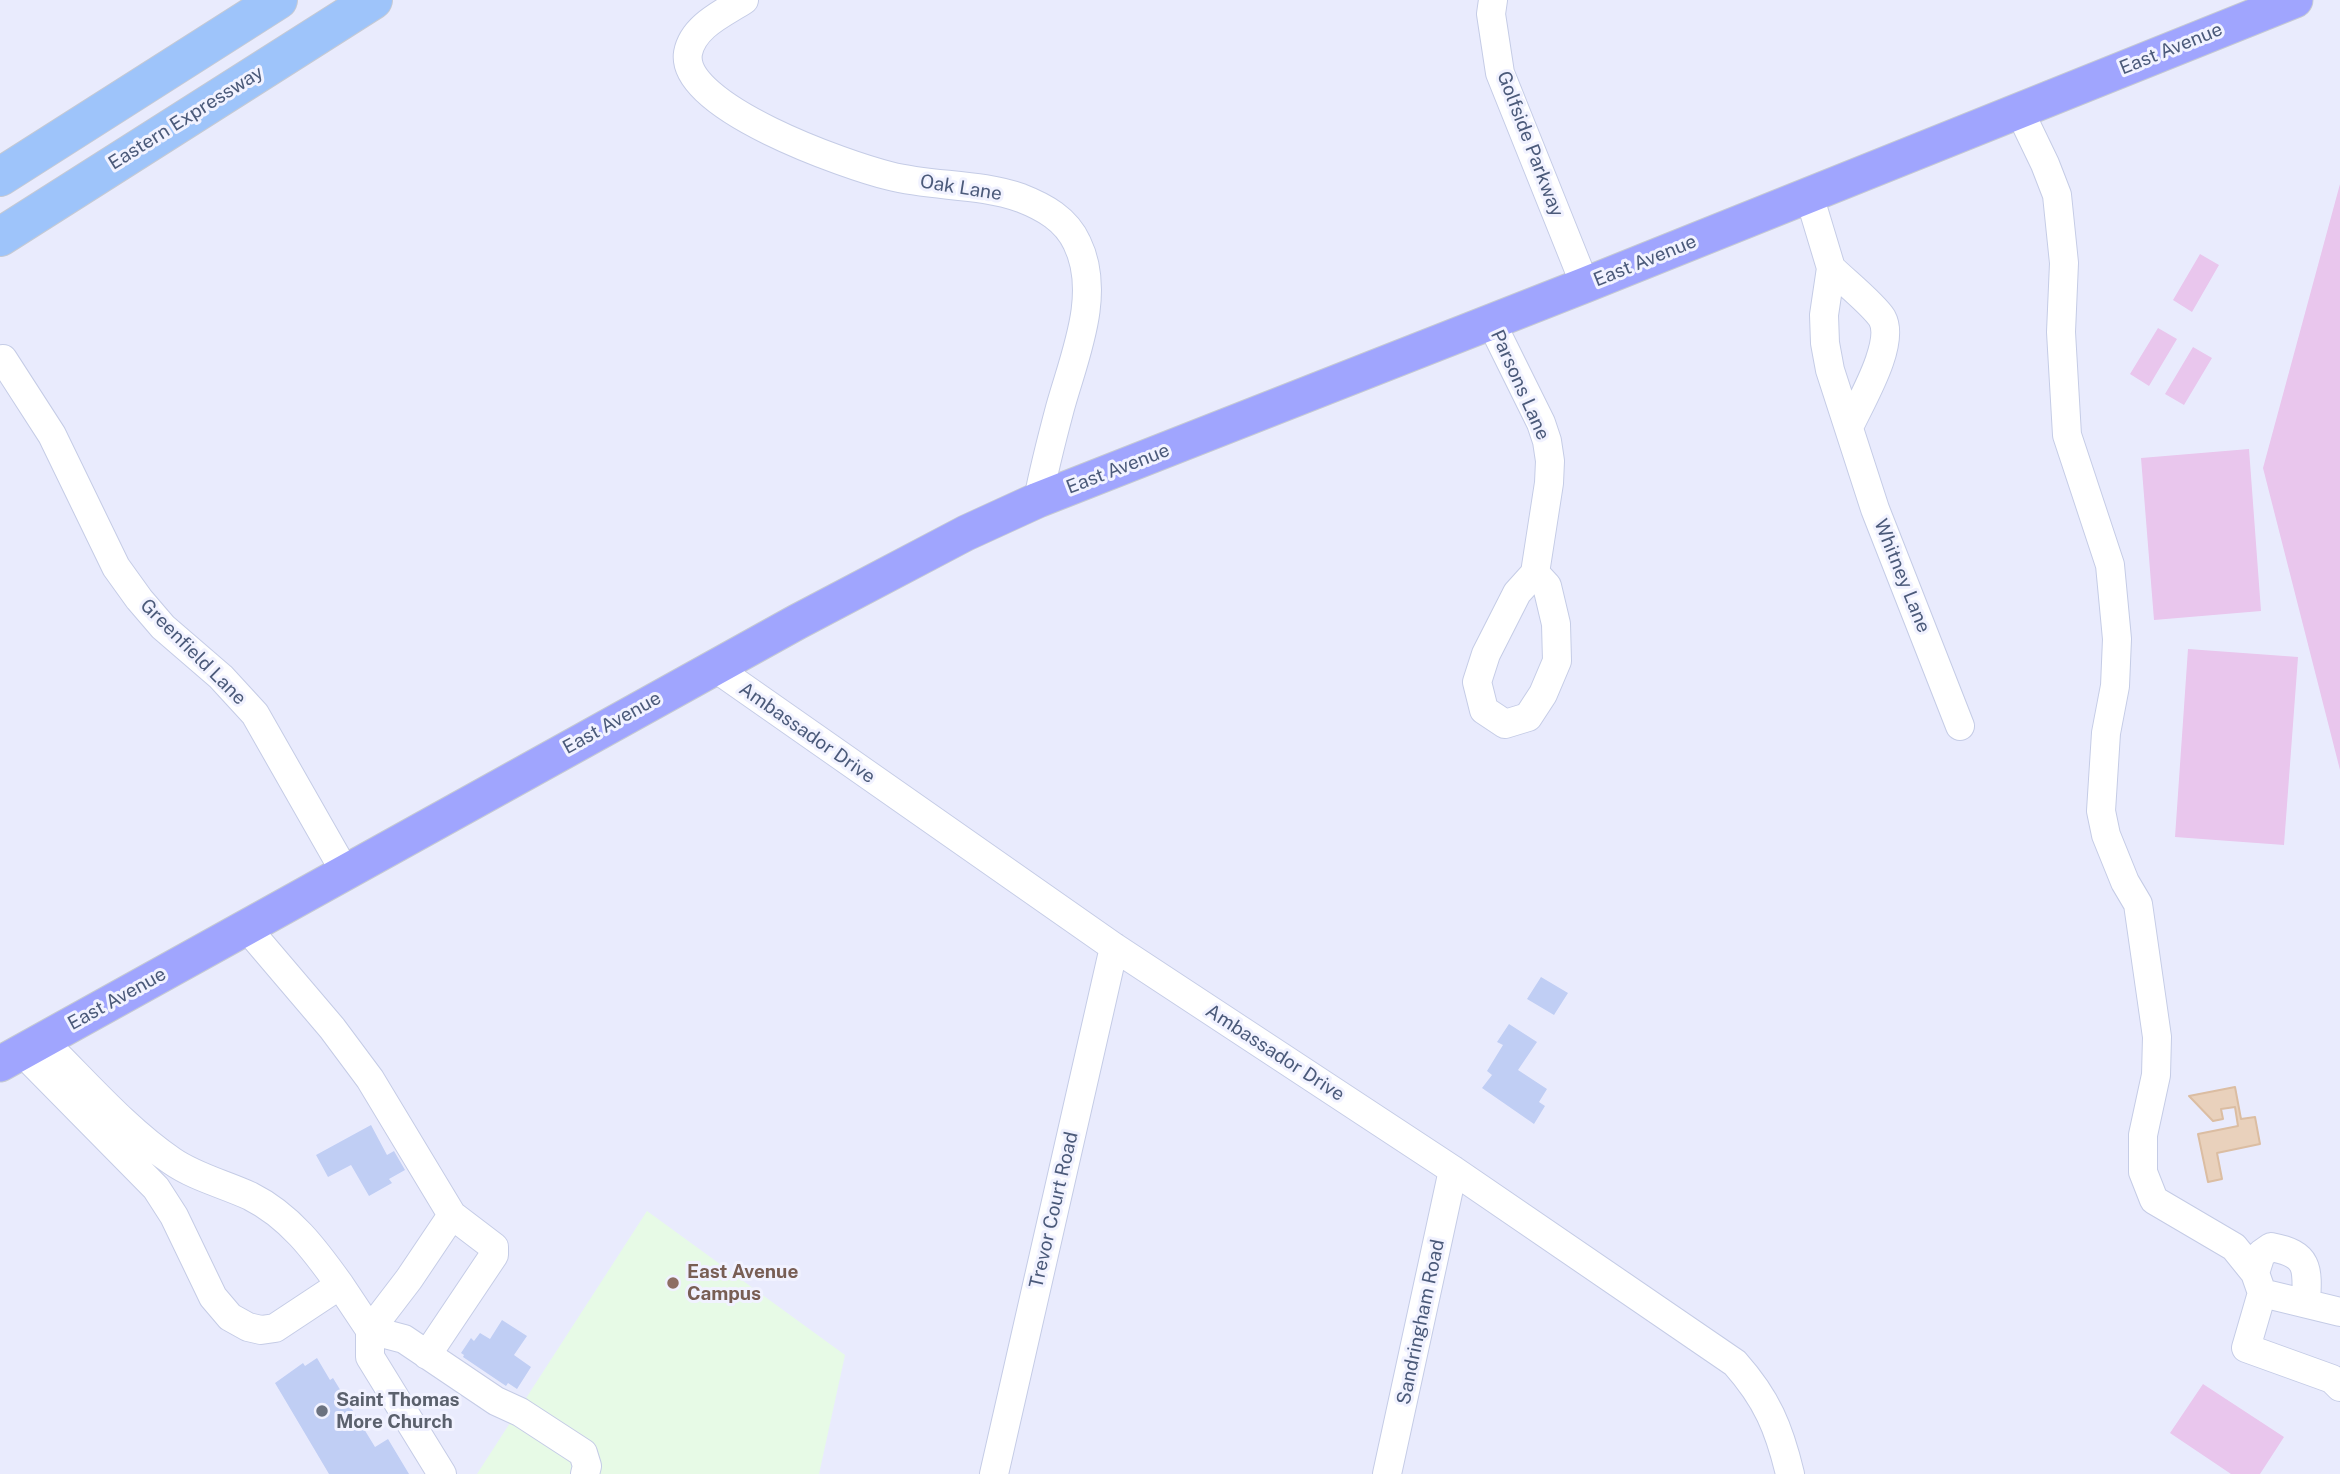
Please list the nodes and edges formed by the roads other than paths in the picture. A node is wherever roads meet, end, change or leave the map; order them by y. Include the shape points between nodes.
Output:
1 (278, 0) edge
2 (373, 0) edge
3 (744, 0) edge
4 (1493, 0) edge
5 (2295, 0) edge
6 (2019, 110) junction
7 (0, 177) edge
8 (1809, 195) junction
9 (0, 237) edge
10 (1831, 268) junction
11 (1585, 285) junction
12 (1491, 322) junction
13 (3, 359) dead end
14 (1850, 425) junction
15 (1038, 500) junction
16 (1535, 573) junction
17 (714, 667) junction
18 (1960, 726) dead end
19 (345, 872) junction
20 (246, 927) junction
21 (1114, 947) junction
22 (22, 1052) edge
23 (1453, 1170) junction
24 (453, 1215) junction
25 (2259, 1283) junction
26 (340, 1285) junction
27 (2306, 1303) junction
28 (2340, 1312) edge
29 (370, 1330) junction
30 (427, 1355) junction
31 (2340, 1387) edge
32 (442, 1474) edge
33 (585, 1474) edge
34 (994, 1474) edge
35 (1387, 1474) edge
36 (1790, 1474) edge

1 - 7 highway
2 - 9 highway, Eastern Expressway
3 - 15 street, Oak Lane via 699,32 688,55 689,68 700,86 732,111 796,143 865,169 1028,201 1049,211 1076,240 1086,271 1084,319
4 - 11 street, Golfside Parkway via 1500,73
5 - 6 main road, East Avenue
6 - 8 main road, East Avenue
6 - 25 street via 2057,195 2064,263 2061,332 2067,435 2110,565 2117,639 2101,811 2106,835 2138,904 2157,1037 2156,1075 2143,1135 2143,1172 2154,1200 2234,1247
8 - 10 street, Whitney Lane
8 - 11 main road, East Avenue
10 - 14 street, Whitney Lane via 1825,343 1842,411
10 - 14 street, Whitney Lane via 1881,316 1885,327 1884,346
11 - 12 main road, East Avenue
12 - 15 main road, East Avenue
12 - 16 street, Parsons Lane via 1547,442 1549,483
13 - 19 street, Greenfield Lane via 52,435 116,567 163,627 221,677 255,714
14 - 18 street, Whitney Lane via 1875,509
15 - 17 main road, East Avenue via 929,552
16 - 16 street via 1511,603 1477,682 1484,710 1505,724 1528,717 1557,661 1556,624 1547,586
17 - 19 main road, East Avenue
17 - 21 street, Ambassador Drive
19 - 20 main road, East Avenue
20 - 22 main road, East Avenue
20 - 24 street via 370,1079
21 - 23 street, Ambassador Drive
21 - 34 street, Trevor Court Road
22 - 26 street via 174,1163 276,1212 301,1234
22 - 26 street via 156,1188 213,1297 230,1317 248,1327 275,1328
23 - 35 street, Sandringham Road
23 - 36 street, Ambassador Drive via 1735,1363 1768,1405
24 - 29 street
24 - 30 street via 494,1247 494,1255
25 - 27 street
25 - 27 street via 2261,1254 2271,1247 2289,1251 2300,1257 2306,1268
25 - 31 street via 2246,1348 2332,1379
26 - 29 street
27 - 28 street
29 - 30 street via 404,1339
29 - 32 street via 370,1357
30 - 33 street via 583,1453

